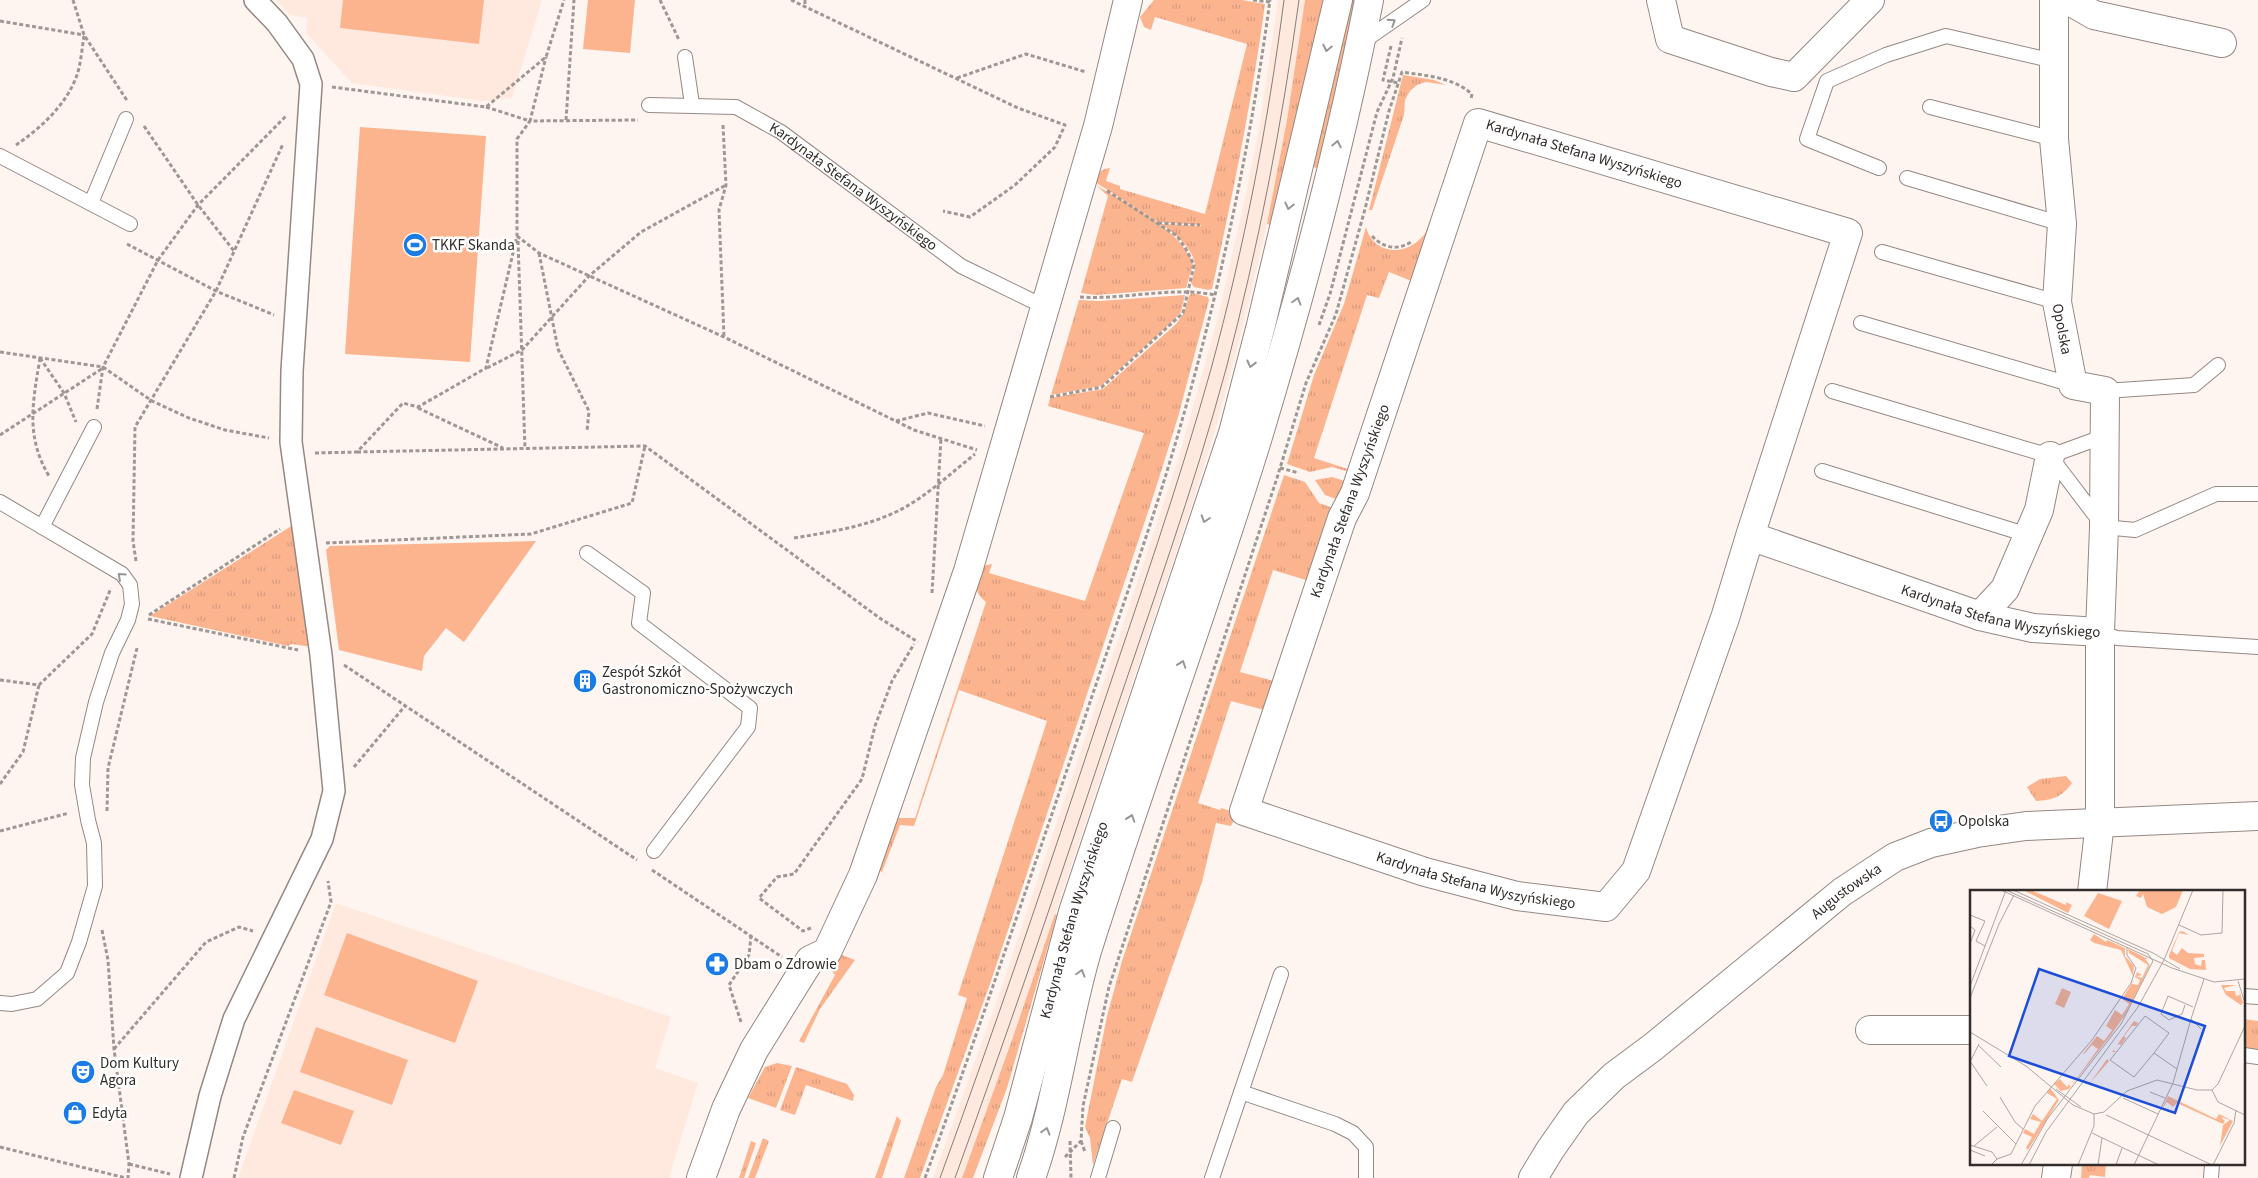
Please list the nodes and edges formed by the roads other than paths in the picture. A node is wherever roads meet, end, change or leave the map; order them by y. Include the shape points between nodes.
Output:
1 (256, 0) edge
2 (1128, 0) edge
3 (1338, 0) edge
4 (1370, 0) edge
5 (1424, 0) edge
6 (1660, 0) edge
7 (1870, 0) edge
8 (2054, 0) edge
9 (2068, 0) edge
10 (1361, 43) junction
11 (2222, 43) dead end
12 (685, 57) road end
13 (2054, 61) junction
14 (692, 104) junction
15 (649, 105) dead end
16 (1930, 108) dead end
17 (130, 114) road end
18 (2054, 140) junction
19 (0, 156) edge
20 (1879, 168) dead end
21 (1907, 178) dead end
22 (91, 203) junction
23 (130, 224) dead end
24 (2062, 224) junction
25 (1882, 252) dead end
26 (2057, 302) junction
27 (1046, 308) junction
28 (1860, 323) dead end
29 (2218, 365) dead end
30 (2073, 385) junction
31 (2105, 390) junction
32 (1832, 391) dead end
33 (94, 427) road end
34 (2105, 436) junction
35 (2050, 456) junction
36 (1822, 471) dead end
37 (2258, 494) edge
38 (0, 502) edge
39 (42, 527) junction
40 (2104, 527) junction
41 (2028, 535) junction
42 (1750, 536) junction
43 (588, 553) dead end
44 (1980, 616) junction
45 (2100, 632) junction
46 (2258, 647) edge
47 (2258, 816) edge
48 (2100, 822) junction
49 (654, 852) dead end
50 (2092, 890) edge
51 (1281, 974) dead end
52 (0, 1003) edge
53 (1870, 1030) dead end
54 (1970, 1030) edge
55 (1241, 1092) junction
56 (1113, 1128) dead end
57 (183, 1177) edge
58 (701, 1178) edge
59 (998, 1178) edge
60 (1031, 1178) edge
61 (1098, 1178) edge
62 (1212, 1178) edge
63 (1366, 1178) edge
64 (1533, 1178) edge

1 - 57 street via 303,59 311,84 292,371 292,447 321,652 334,791 322,839 234,1019
2 - 27 street via 1098,126
3 -> 59 street, Kardynała Stefana Wyszyńskiego via 1233,433 1073,912 1018,1118
4 - 10 street, Kardynała Stefana Wyszyńskiego
10 -> 5 lane
6 - 7 street via 1670,39 1794,77
8 - 13 street, Opolska
9 - 11 street via 2094,16
60 -> 10 street, Kardynała Stefana Wyszyńskiego via 1048,1125 1078,980 1274,382 1306,268
12 - 14 lane
13 - 18 street, Opolska
13 - 20 lane via 1946,36 1886,55 1827,81 1807,139
14 - 15 lane, Kardynała Stefana Wyszyńskiego
14 - 27 lane, Kardynała Stefana Wyszyńskiego via 736,107 781,132 960,266
16 - 18 lane
17 - 22 lane
18 - 24 street, Opolska
19 - 22 lane
21 - 24 lane
22 - 23 lane
24 - 26 street, Opolska
25 - 26 lane
26 - 30 street, Opolska
27 - 58 street via 968,571 863,875 827,952 810,960 754,1050 726,1108
28 - 30 lane
29 - 31 lane via 2194,385
30 - 31 street
31 - 34 street
32 - 35 lane
33 - 39 lane
34 - 35 lane
34 - 40 street
35 - 40 lane
35 - 41 street via 2039,510
36 - 41 lane
37 - 40 lane via 2216,494 2135,530
38 - 39 lane
52 -> 39 lane via 37,999 55,986 67,973 79,942 95,886 94,843 82,785 83,758 101,686 132,604 130,585 122,574
40 - 45 street
41 - 44 street via 2005,589
42 - 42 street, Kardynała Stefana Wyszyńskiego via 1636,871 1606,907 1517,896 1424,872 1244,812 1342,518 1355,493 1478,123 1848,232
42 - 44 street, Kardynała Stefana Wyszyńskiego
43 - 49 lane via 643,593 639,623 750,708 748,727
44 - 45 street, Kardynała Stefana Wyszyńskiego via 2033,628
45 - 46 lane via 2117,638
45 - 48 street, Kardynała Stefana Wyszyńskiego
47 - 48 street, Augustowska
48 - 50 street
48 - 64 street, Augustowska via 2026,826 1977,833 1931,843 1895,857 1842,892 1614,1076 1576,1113
51 - 55 lane
53 - 54 street
55 - 62 lane
55 - 63 lane via 1353,1133 1366,1146
56 - 61 lane

